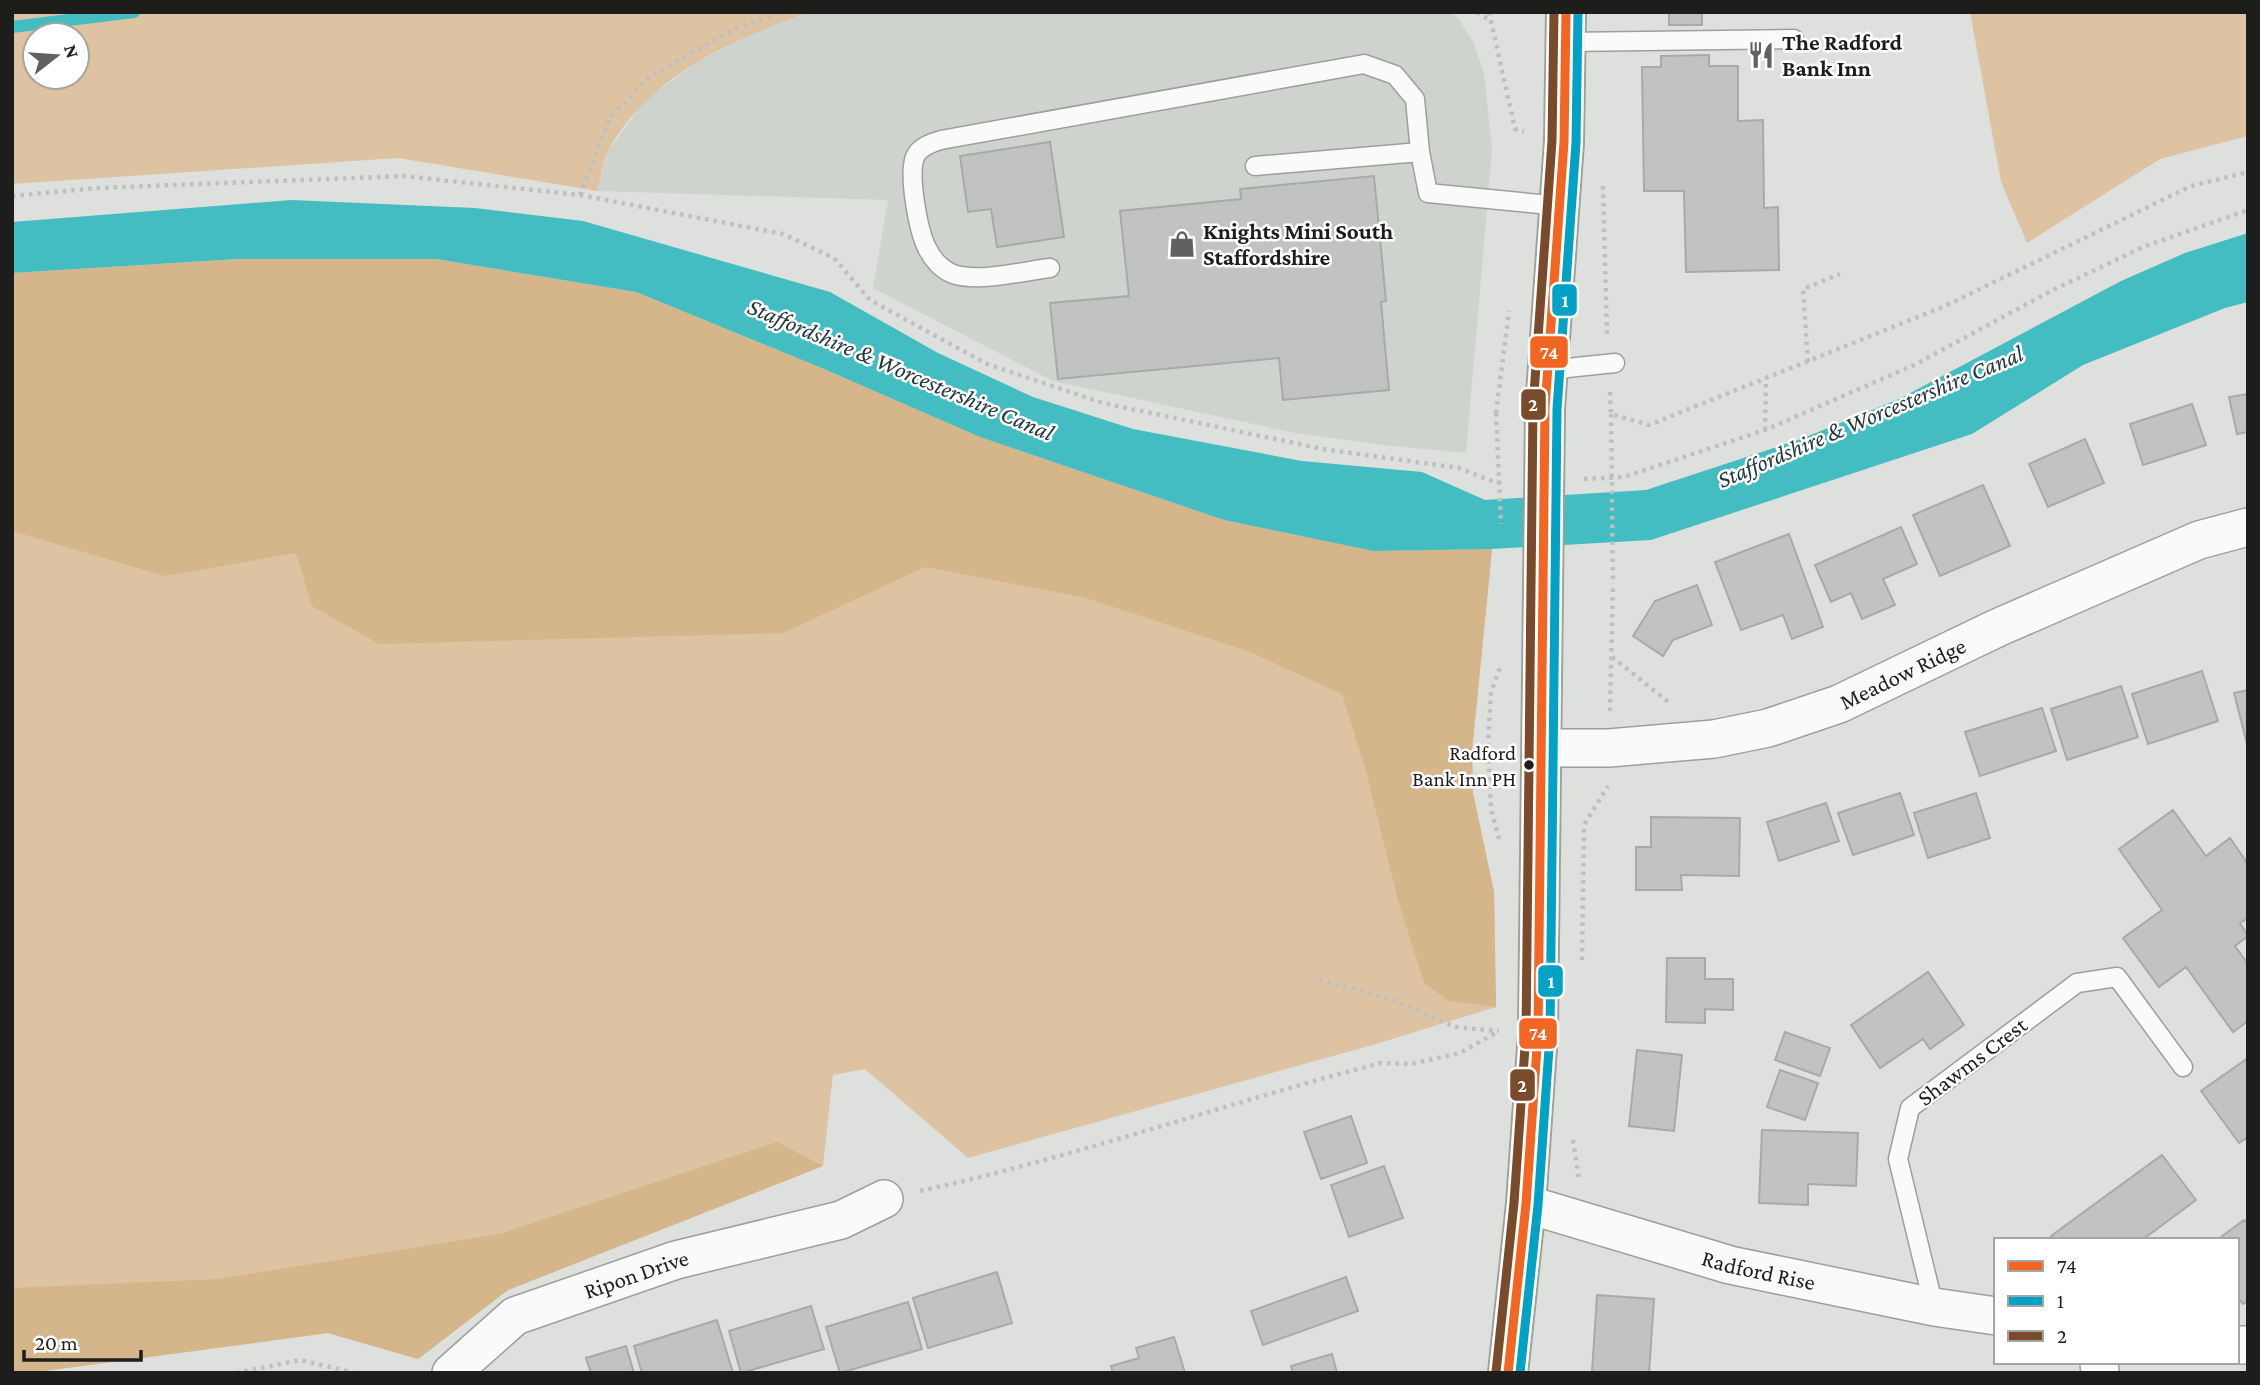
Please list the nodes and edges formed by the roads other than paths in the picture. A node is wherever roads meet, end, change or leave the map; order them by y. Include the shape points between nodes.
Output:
1 (1566, 27) edge
2 (1794, 39) dead end
3 (1420, 152) junction
4 (1255, 166) dead end
5 (1560, 206) junction
6 (1050, 268) dead end
7 (1612, 363) road end
8 (1548, 370) junction
9 (2248, 527) edge
10 (1541, 748) junction
11 (2183, 1067) dead end
12 (884, 1199) road end
13 (1526, 1204) junction
14 (1934, 1307) junction
15 (1994, 1316) edge
16 (451, 1373) edge
17 (1508, 1373) edge

1 - 2 lane
1 - 5 highway
3 - 4 lane
3 - 5 lane via 1427,193
3 - 6 lane via 1415,99 1395,75 1364,64 941,140 915,154 912,169 919,222 936,262 950,273 968,278
5 - 8 highway
7 - 8 lane
8 - 10 highway, bridge
9 - 10 street, Meadow Ridge via 2186,545 1839,704 1768,728 1714,739
10 - 13 highway via 1538,1033
11 - 14 lane, Shawms Crest via 2117,977 2077,983 1910,1108 1898,1159
12 - 16 street, Ripon Drive via 844,1230 676,1260 515,1316
13 - 14 street, Radford Rise via 1730,1265
13 - 17 highway
14 - 15 street, Radford Rise

